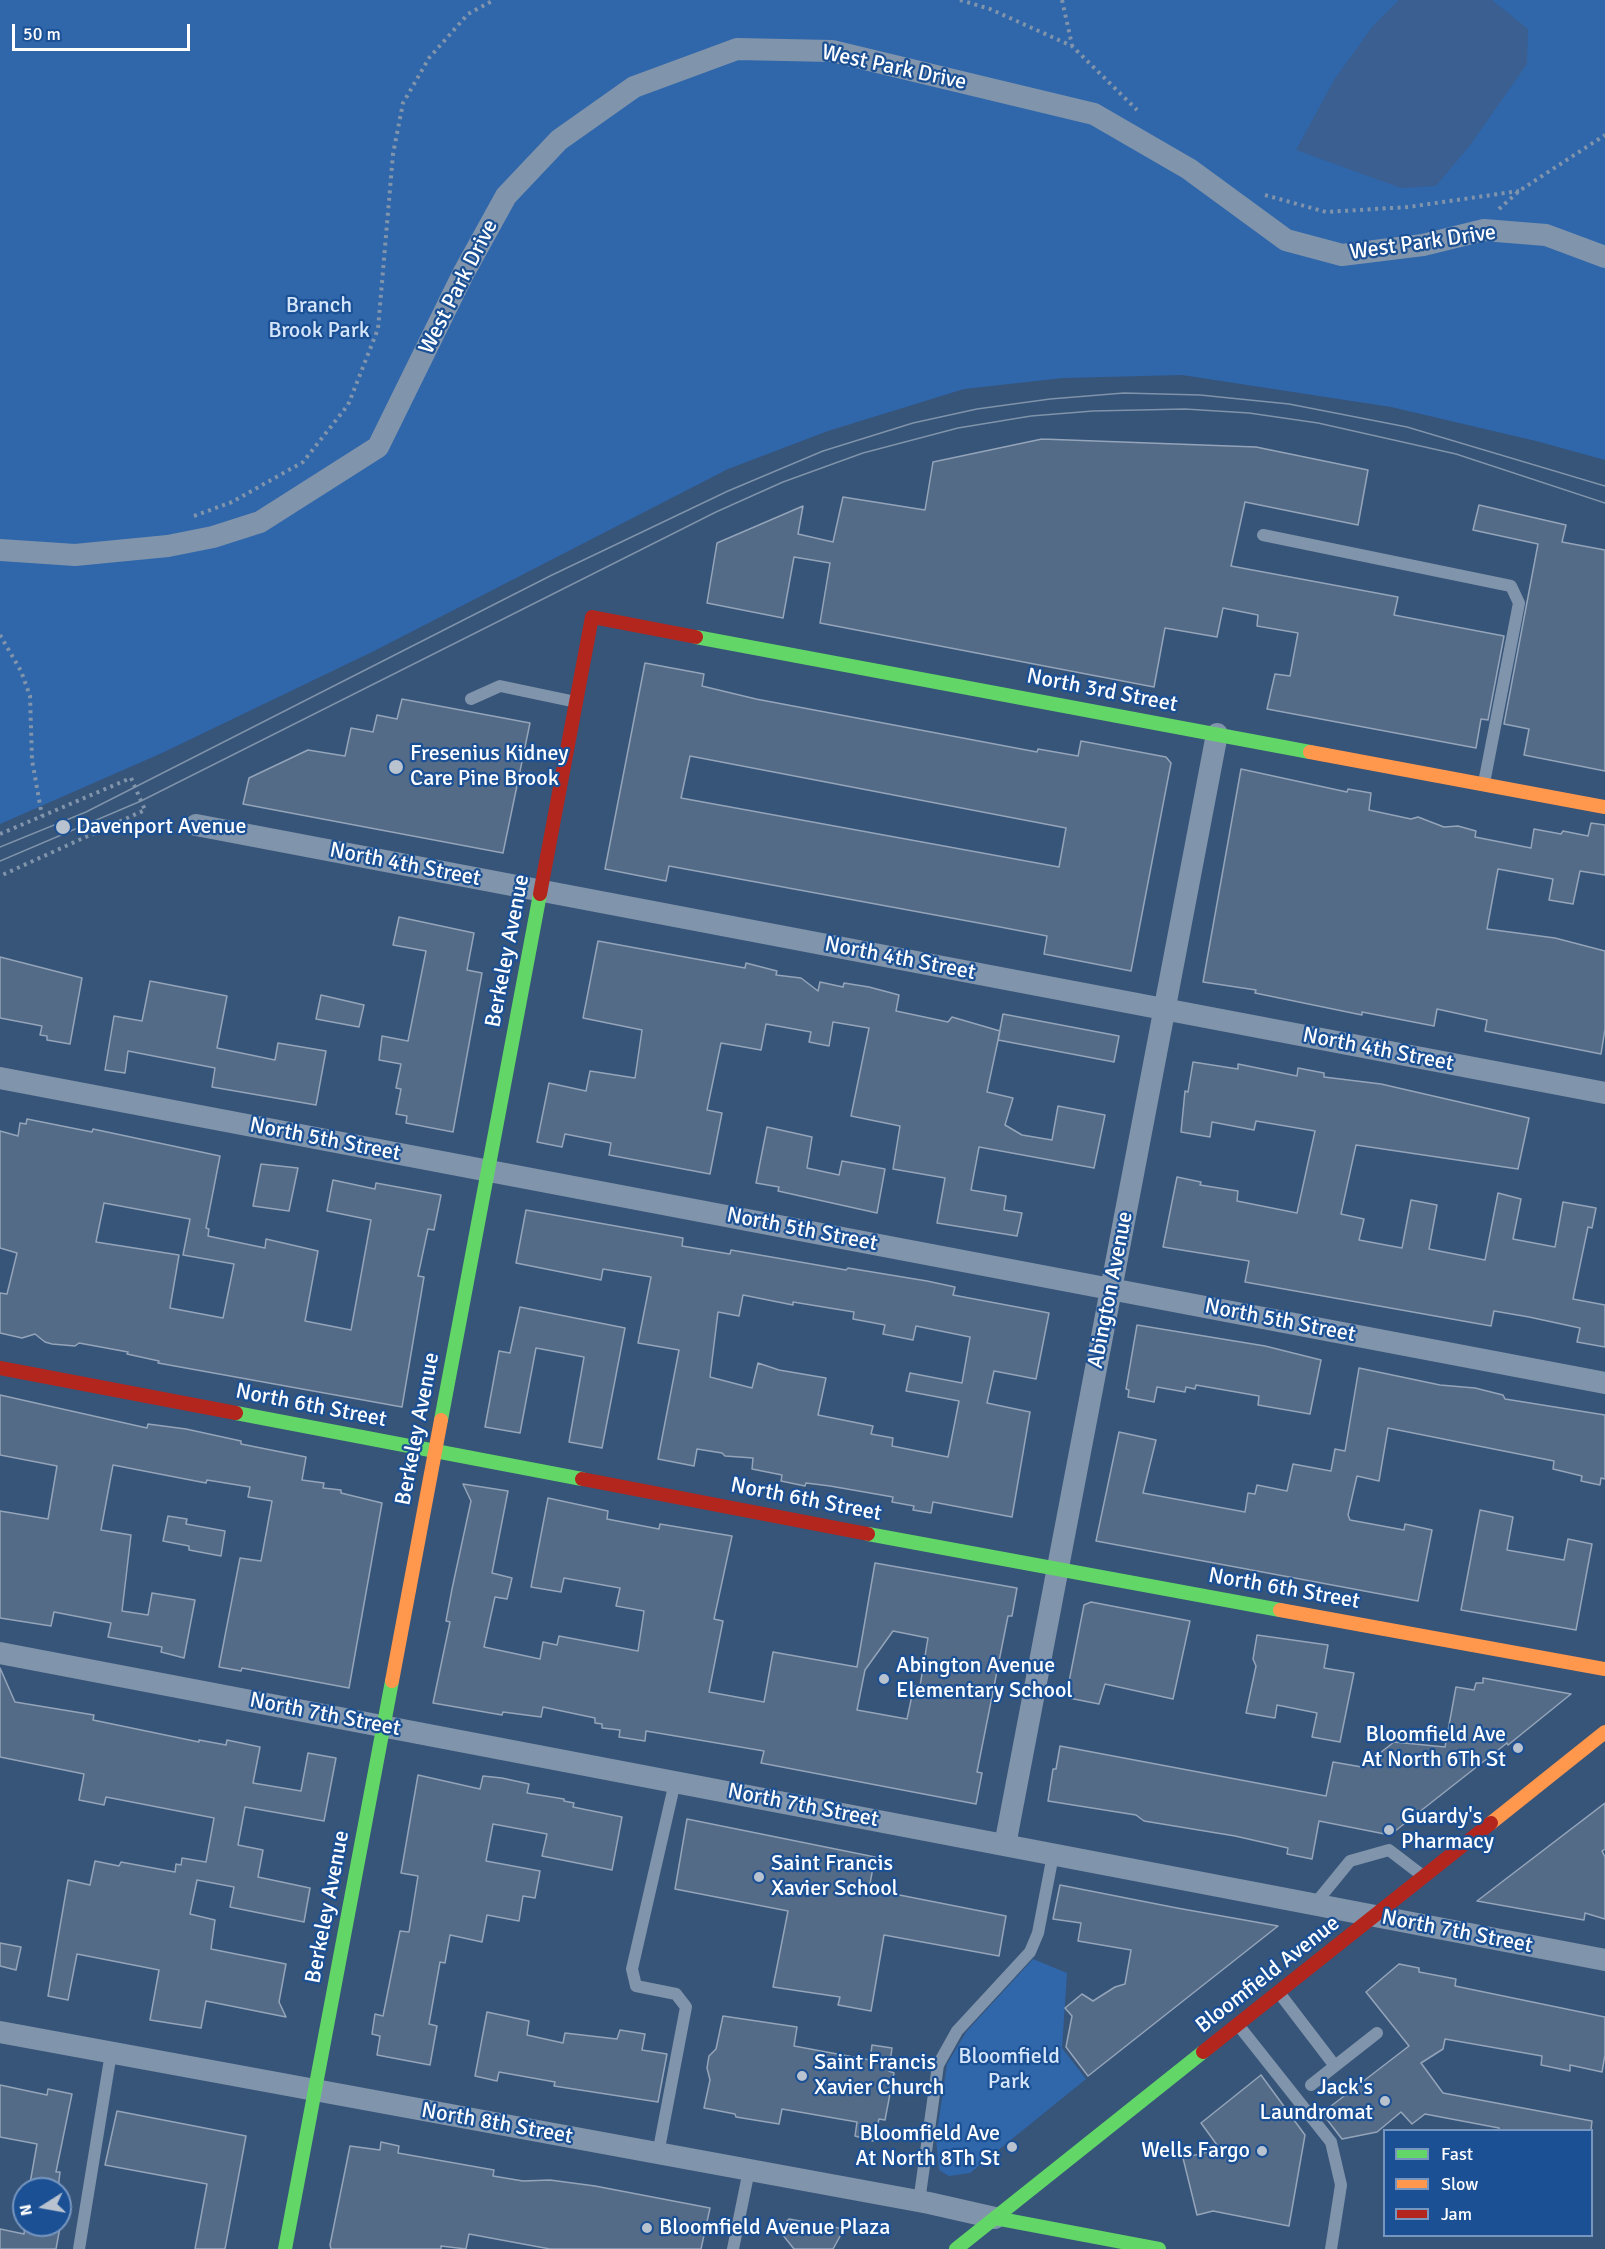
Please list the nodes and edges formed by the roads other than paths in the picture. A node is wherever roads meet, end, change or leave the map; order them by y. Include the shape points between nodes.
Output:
1 (1605, 257) edge
2 (1263, 535) dead end
3 (0, 550) edge
4 (592, 617) joint
5 (471, 699) dead end
6 (576, 702) junction
7 (1217, 734) junction
8 (1483, 784) junction
9 (1605, 807) edge
10 (196, 825) dead end
11 (540, 891) junction
12 (1164, 1009) junction
13 (0, 1078) edge
14 (1605, 1093) edge
15 (488, 1171) junction
16 (1111, 1289) junction
17 (0, 1368) edge
18 (1605, 1383) edge
19 (435, 1451) junction
20 (1058, 1570) junction
21 (0, 1653) edge
22 (1605, 1669) edge
23 (383, 1726) junction
24 (1605, 1732) edge
25 (675, 1782) junction
26 (1005, 1845) junction
27 (1053, 1855) junction
28 (1425, 1878) junction
29 (1314, 1905) junction
30 (1376, 1917) junction
31 (1605, 1960) edge
32 (1279, 1993) junction
33 (1239, 2025) junction
34 (0, 2032) edge
35 (1377, 2033) dead end
36 (111, 2053) junction
37 (1335, 2066) junction
38 (1311, 2085) dead end
39 (315, 2091) junction
40 (658, 2154) junction
41 (749, 2170) junction
42 (919, 2202) junction
43 (995, 2218) junction
44 (79, 2249) edge
45 (285, 2249) edge
46 (733, 2249) edge
47 (956, 2249) edge
48 (1159, 2249) edge
49 (1330, 2249) edge

1 - 3 street, West Park Drive via 1546,235 1484,230 1423,245 1342,255 1286,240 1189,169 1094,114 832,51 737,49 634,87 559,140 506,196 462,274 378,447 260,522 213,537 168,546 75,555
2 - 8 lane via 1511,586 1519,603
4 - 6 street, Berkeley Avenue
4 - 7 street, North 3rd Street
5 - 6 lane via 500,686
6 - 11 street, Berkeley Avenue
7 - 8 street, North 3rd Street
7 - 12 street, Abington Avenue
8 - 9 street, North 3rd Street
10 - 11 street, North 4th Street
11 - 12 street, North 4th Street
11 - 15 street, Berkeley Avenue
12 - 14 street, North 4th Street
12 - 16 street, Abington Avenue
13 - 15 street, North 5th Street
15 - 16 street, North 5th Street
15 - 19 street, Berkeley Avenue
16 - 18 street, North 5th Street
16 - 20 street, Abington Avenue
17 - 19 street, North 6th Street
19 - 20 street, North 6th Street
19 - 23 street, Berkeley Avenue
20 - 22 street, North 6th Street
20 - 26 street, Abington Avenue
21 - 23 street, North 7th Street
23 - 25 street, North 7th Street
23 - 39 street, Berkeley Avenue
24 - 28 street, Bloomfield Avenue
25 - 26 street, North 7th Street
25 - 40 lane via 632,1969 636,1986 676,1994 686,2007
26 - 27 street, North 7th Street
27 - 29 street, North 7th Street
27 - 42 lane via 1038,1933 1030,1952 957,2031 938,2066
28 - 29 lane via 1389,1850 1350,1861
28 - 30 street, Bloomfield Avenue
29 - 30 street, North 7th Street
30 - 31 street, North 7th Street
30 - 32 street, Bloomfield Avenue
32 - 33 street, Bloomfield Avenue
32 - 37 lane
33 - 43 street, Bloomfield Avenue
33 - 49 lane via 1331,2142 1341,2185
34 - 36 street, North 8th Street
35 - 37 lane
36 - 39 street, North 8th Street
36 - 44 lane
37 - 38 lane
39 - 40 street, North 8th Street
39 - 45 street, Berkeley Avenue
40 - 41 street, North 8th Street
41 - 42 street, North 8th Street
41 - 46 lane
42 - 43 street, North 8th Street
43 - 47 street, Bloomfield Avenue
43 - 48 street

